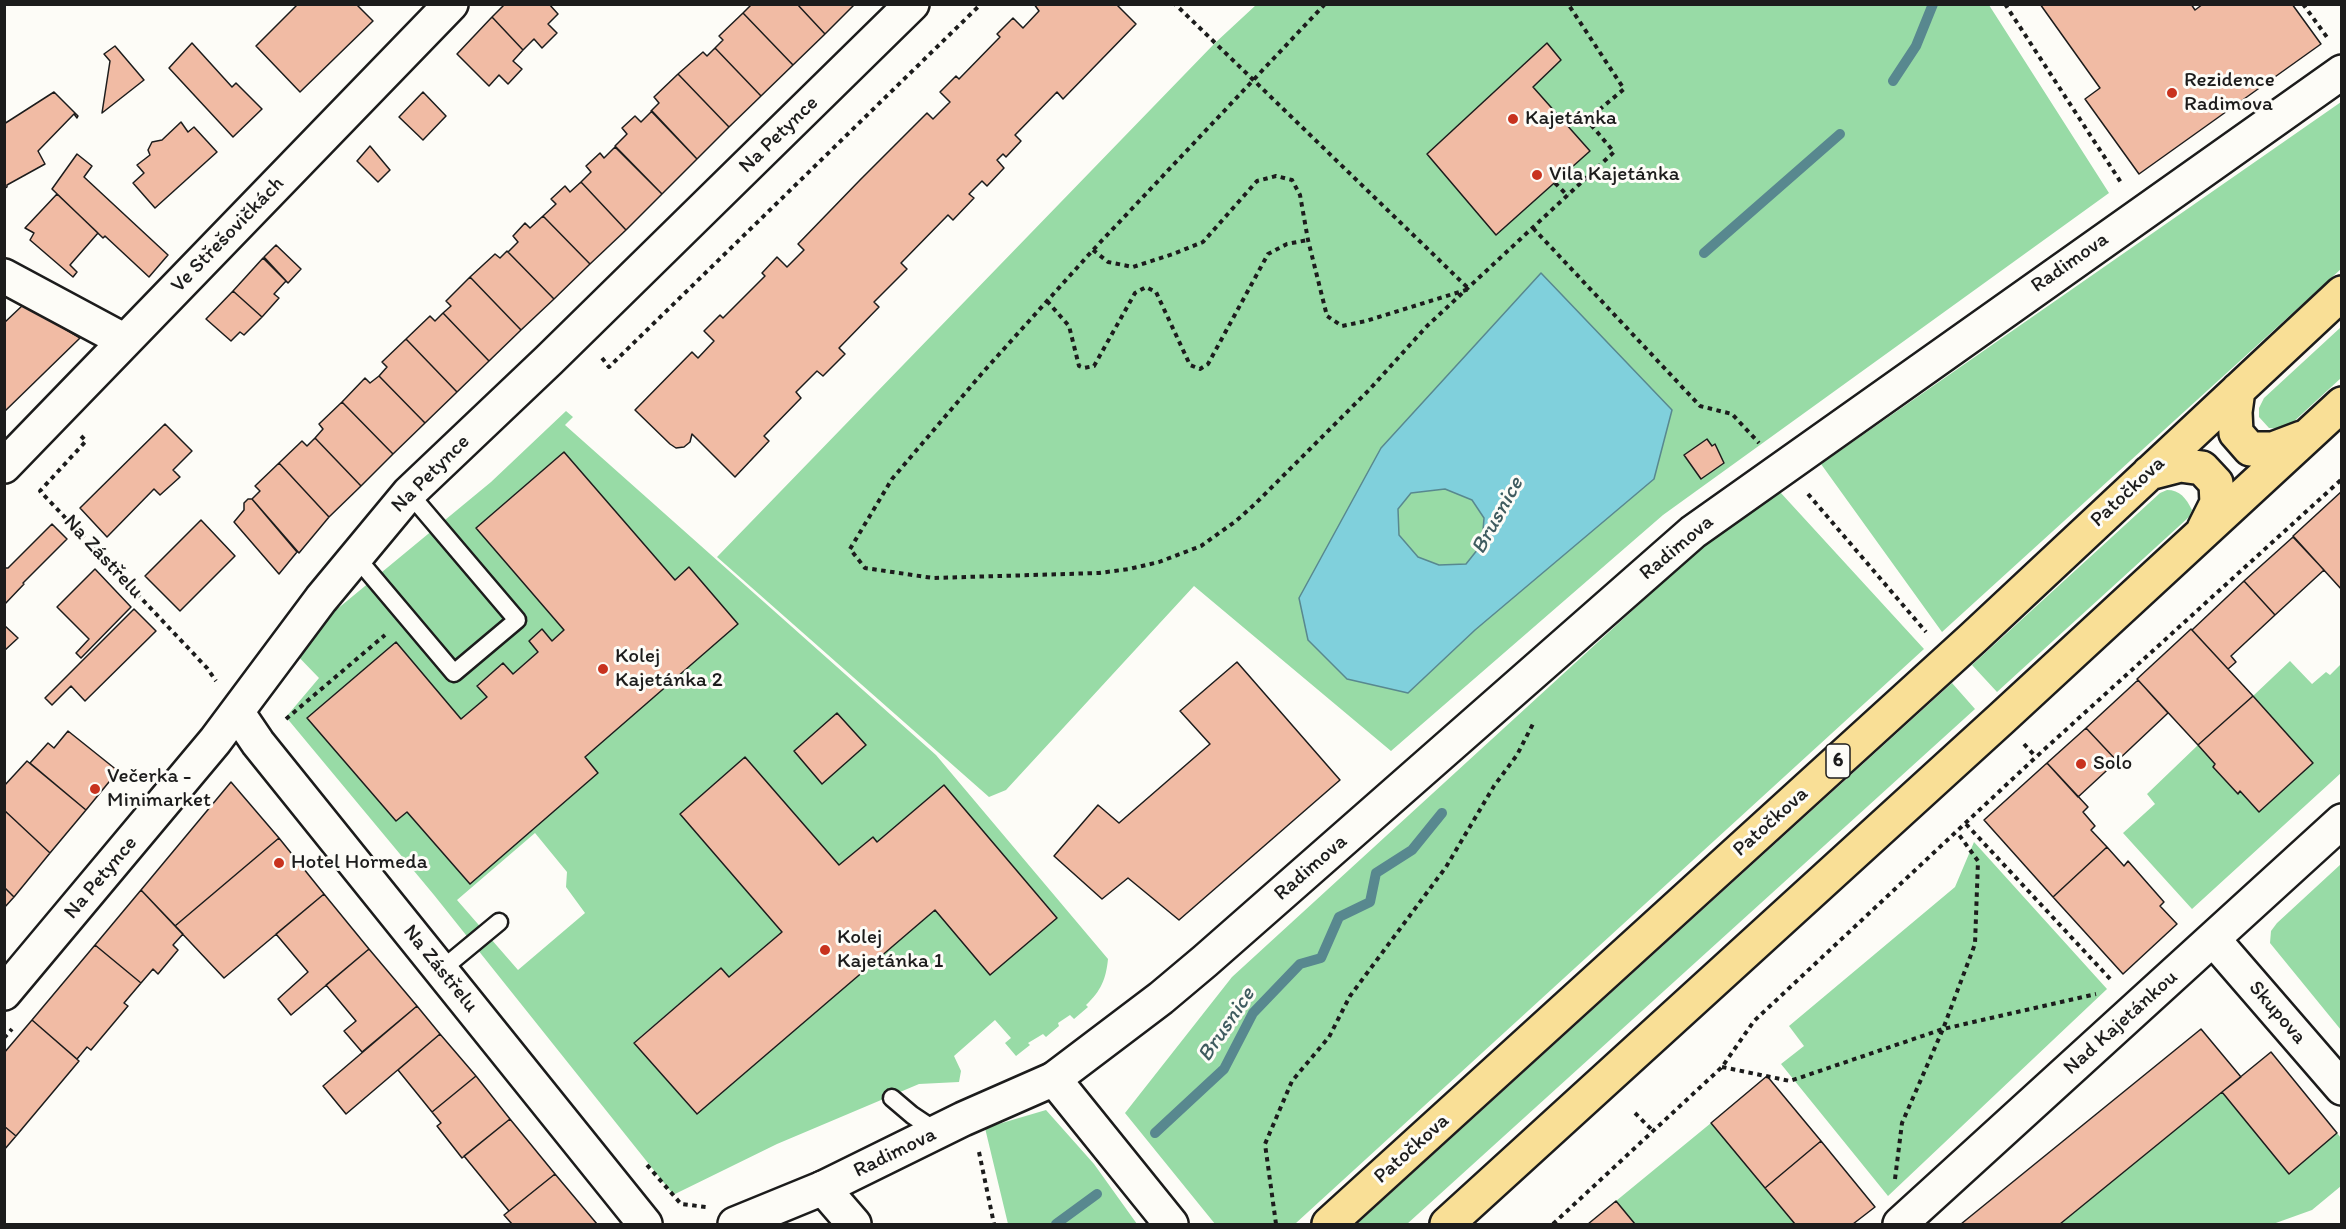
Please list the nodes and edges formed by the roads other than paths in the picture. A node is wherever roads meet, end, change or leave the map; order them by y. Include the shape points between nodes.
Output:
1 (451, 4) edge
2 (912, 4) edge
3 (2337, 59) edge
4 (4, 276) edge
5 (2342, 293) edge
6 (125, 341) junction
7 (2238, 390) junction
8 (2342, 404) edge
9 (2306, 437) junction
10 (4, 465) edge
11 (2149, 473) junction
12 (409, 493) junction
13 (2202, 533) junction
14 (356, 557) junction
15 (237, 712) junction
16 (2342, 821) edge
17 (499, 922) dead end
18 (2213, 939) junction
19 (441, 970) junction
20 (4, 993) edge
21 (1054, 1079) junction
22 (2342, 1088) edge
23 (892, 1098) dead end
24 (951, 1126) junction
25 (823, 1188) junction
26 (645, 1224) edge
27 (735, 1224) edge
28 (855, 1224) edge
29 (1171, 1224) edge
30 (1329, 1224) edge
31 (1447, 1224) edge
32 (1900, 1224) edge

1 - 6 street, Ve Střešovičkách
2 - 12 street, Na Petynce
3 - 21 street, Radimova via 1692,532 1187,976
4 - 6 street
5 - 7 main road, Patočkova / 6
6 - 10 street, Ve Střešovičkách
7 - 9 main road via 2236,433 2250,448 2273,449
7 - 11 main road, Patočkova / 6
8 - 9 main road
9 - 13 main road
11 - 13 main road via 2180,465 2202,468 2216,483 2217,503
11 - 30 main road, Patočkova / 6
12 - 14 street, Na Petynce
12 - 14 lane via 517,620 454,673
13 - 31 main road
14 - 15 street, Na Petynce
15 - 19 street, Na Zástřelu
15 - 20 street, Na Petynce
16 - 18 street, Nad Kajetánkou
17 - 19 lane
18 - 22 street, Skupova
18 - 32 street, Nad Kajetánkou
19 - 26 street, Na Zástřelu
21 - 24 street, Radimova
21 - 29 street
23 - 24 lane via 912,1115
24 - 25 street, Radimova
25 - 27 street, Radimova
25 - 28 street

